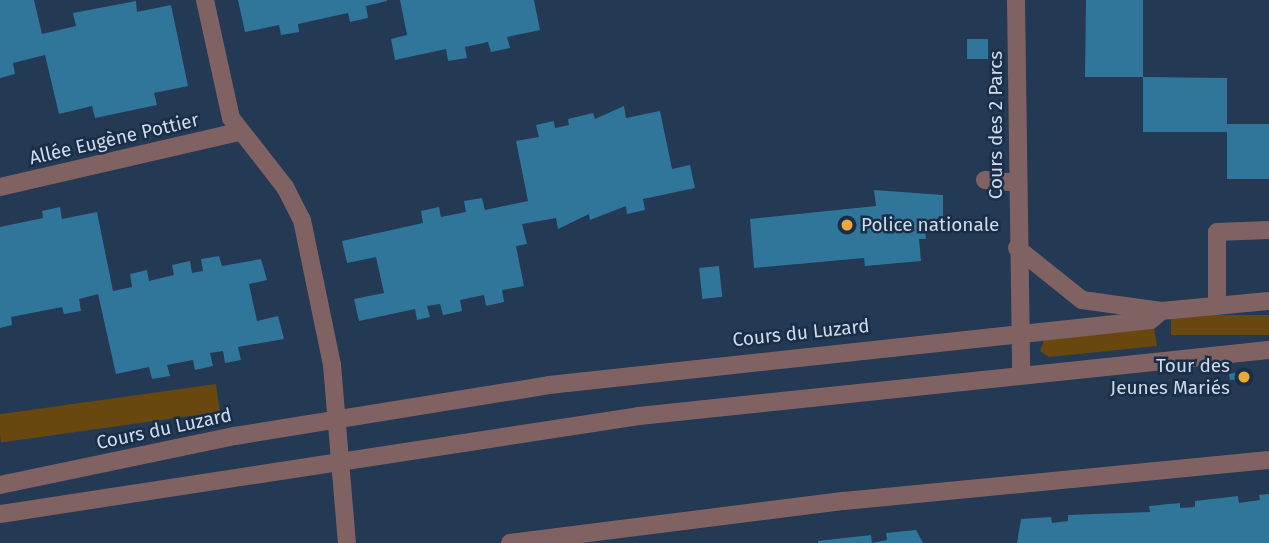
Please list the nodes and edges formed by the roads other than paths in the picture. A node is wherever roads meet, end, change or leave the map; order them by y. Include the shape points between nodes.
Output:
1 (205, 0) edge
2 (1016, 0) edge
3 (238, 132) junction
4 (985, 180) dead end
5 (1017, 183) junction
6 (0, 187) edge
7 (1269, 230) edge
8 (1017, 248) junction
9 (1269, 301) edge
10 (1217, 306) junction
11 (1161, 311) junction
12 (1017, 334) junction
13 (1269, 350) edge
14 (1021, 375) junction
15 (337, 418) junction
16 (1269, 460) edge
17 (336, 462) junction
18 (0, 485) edge
19 (0, 514) edge
20 (347, 543) edge
21 (510, 543) edge

1 - 3 street via 224,99
2 - 5 street, Cours des 2 Parcs
3 - 6 street, Allée Eugène Pottier
3 - 15 street via 285,187 302,220
4 - 5 street
5 - 8 street, Cours des 2 Parcs
7 - 10 street via 1217,232
8 - 11 street via 1082,300
8 - 12 street, Cours des 2 Parcs
9 - 10 street, Cours du Luzard
10 - 11 street, Cours du Luzard
11 - 12 street, Cours du Luzard via 1151,320
12 - 14 street, Cours des 2 Parcs
12 - 15 street, Cours du Luzard via 681,368
13 - 14 street
14 - 17 street via 639,416
15 - 17 street
15 - 18 street, Cours du Luzard
16 - 21 street via 831,503
17 - 19 street
17 - 20 street

